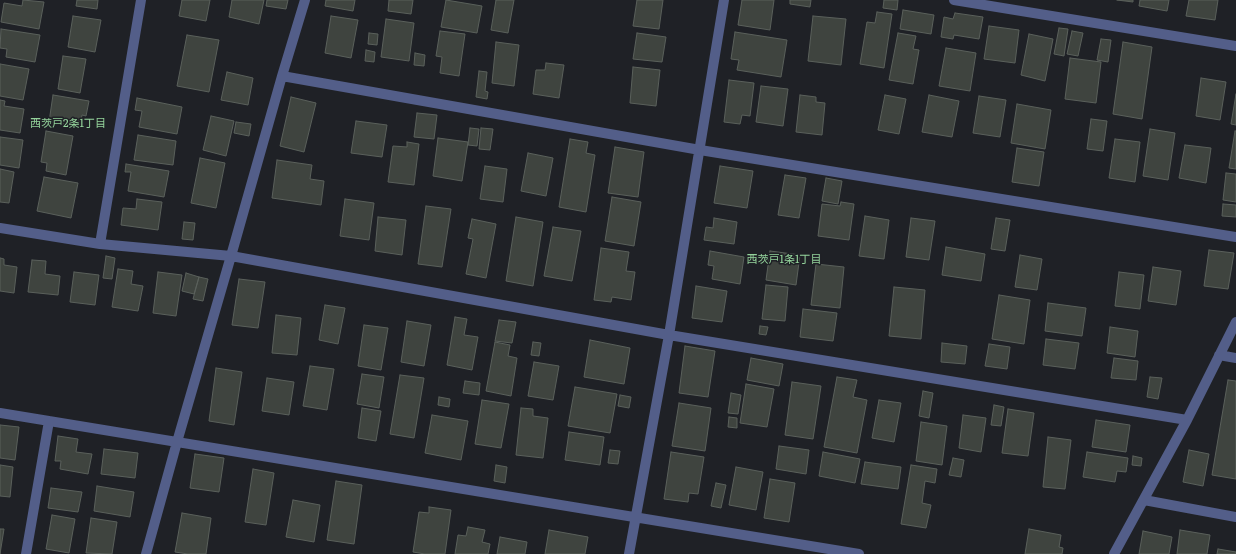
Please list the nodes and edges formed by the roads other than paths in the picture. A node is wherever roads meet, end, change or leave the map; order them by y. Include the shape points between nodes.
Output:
1 (141, 0) edge
2 (305, 0) edge
3 (724, 0) edge
4 (954, 0) edge
5 (1236, 46) edge
6 (282, 76) junction
7 (700, 150) junction
8 (0, 228) edge
9 (1236, 237) edge
10 (100, 244) junction
11 (231, 256) junction
12 (1236, 322) edge
13 (669, 335) junction
14 (1220, 355) junction
15 (1236, 358) edge
16 (0, 413) edge
17 (1187, 420) junction
18 (49, 421) junction
19 (177, 442) junction
20 (1144, 500) junction
21 (635, 516) junction
22 (1236, 517) edge
23 (26, 554) edge
24 (146, 554) edge
25 (629, 554) edge
26 (859, 554) edge
27 (1114, 554) edge

1 - 10 street
2 - 6 street
3 - 7 street
4 - 5 street
6 - 7 street
6 - 11 street
7 - 9 street
7 - 13 street
8 - 10 street
10 - 11 street
11 - 13 street
11 - 19 street
12 - 14 street
13 - 17 street
13 - 21 street
14 - 15 street
14 - 17 street
16 - 18 street
17 - 20 street
18 - 19 street
18 - 23 street
19 - 21 street
19 - 24 street
20 - 22 street
20 - 27 street
21 - 25 street
21 - 26 street

